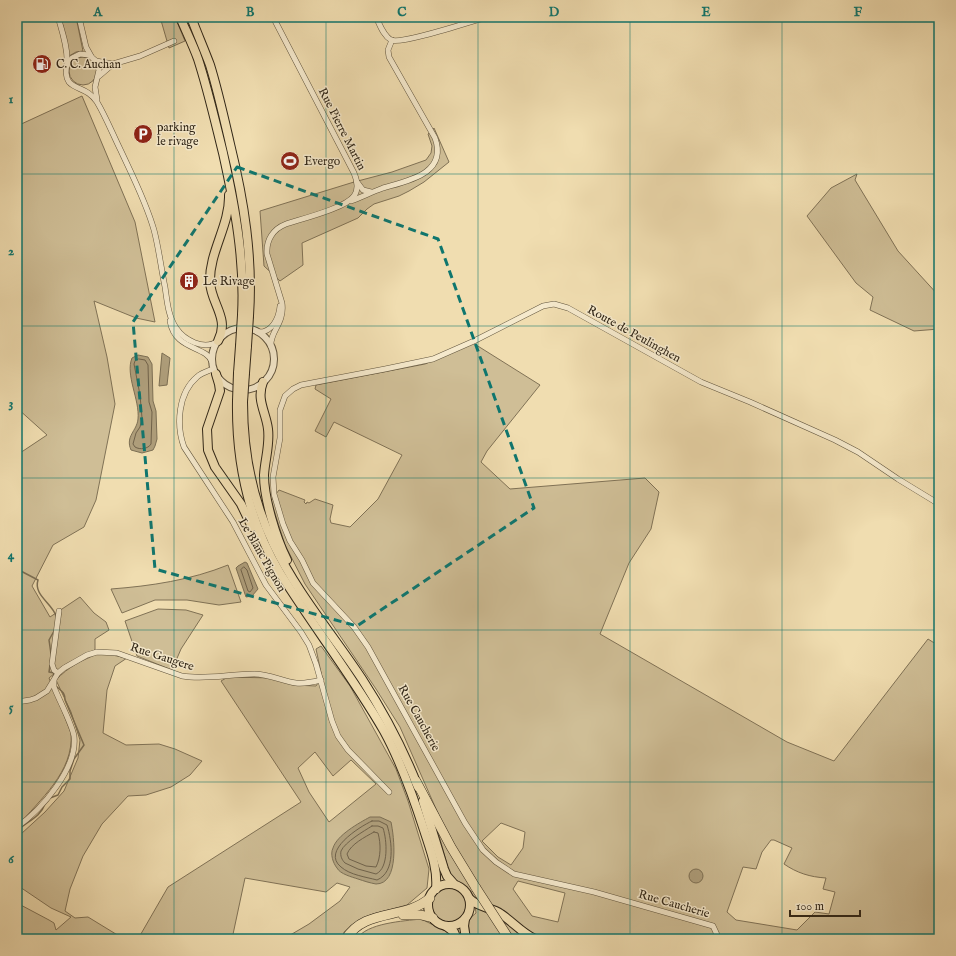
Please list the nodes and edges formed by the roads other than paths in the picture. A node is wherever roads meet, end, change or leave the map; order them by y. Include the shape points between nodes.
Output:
1 (58, 17) edge
2 (79, 17) edge
3 (180, 17) edge
4 (190, 17) edge
5 (273, 17) edge
6 (376, 17) edge
7 (487, 17) edge
8 (392, 40) junction
9 (174, 41) dead end
10 (91, 56) junction
11 (96, 61) junction
12 (113, 64) junction
13 (67, 65) junction
14 (97, 79) junction
15 (79, 88) junction
16 (99, 106) junction
17 (226, 166) junction
18 (357, 181) junction
19 (371, 192) junction
20 (348, 202) junction
21 (280, 297) junction
22 (169, 310) junction
23 (246, 315) junction
24 (258, 332) junction
25 (218, 341) junction
26 (271, 346) junction
27 (214, 368) junction
28 (263, 382) junction
29 (304, 384) joint
30 (240, 401) junction
31 (939, 504) edge
32 (59, 612) dead end
33 (332, 636) junction
34 (326, 643) junction
35 (58, 673) junction
36 (54, 680) junction
37 (321, 680) junction
38 (17, 702) edge
39 (416, 781) junction
40 (389, 792) dead end
41 (17, 827) edge
42 (454, 884) junction
43 (436, 889) junction
44 (430, 898) junction
45 (470, 899) junction
46 (487, 909) junction
47 (466, 917) junction
48 (433, 918) junction
49 (446, 926) junction
50 (346, 939) edge
51 (351, 939) edge
52 (457, 939) edge
53 (466, 939) edge
54 (509, 939) edge
55 (535, 939) edge
56 (719, 939) edge

1 - 13 street
2 - 10 street via 86,47
3 - 17 main road via 202,72
4 - 23 main road via 216,86 242,195 249,258
5 - 18 street, Rue Pierre Martin
6 - 8 street via 385,34
7 - 8 street via 408,39
8 - 19 street via 388,50 390,59 433,135 437,152 431,168 422,175
9 - 12 street via 140,56
10 - 11 street
10 - 13 street via 78,55
11 - 12 street
11 - 14 street via 99,68
12 - 14 street
13 - 15 street via 68,80
14 - 15 street via 89,87
14 - 16 street via 95,94
15 - 16 street via 90,94
16 - 22 street via 147,208 158,247
17 - 23 main road via 240,246
17 - 25 main road via 228,210 210,276 212,292 222,322 222,332
18 - 19 street via 363,190
18 - 20 street, Rue Pierre Martin via 356,193
19 - 20 street
20 - 21 street via 286,224 274,232 269,240 267,254
21 - 24 street via 280,310 275,322 267,331
21 - 26 street via 282,316
22 - 25 street via 173,324 186,338 205,345
22 - 27 street via 170,325 177,337 209,356
23 - 30 main road, bridge
24 - 25 street via 246,328 236,329 227,332
24 - 26 street
25 - 27 street via 213,349
26 - 28 street via 273,366 270,375
27 - 28 street via 227,386 239,390 252,389
27 - 34 main road via 220,391 207,429 210,456 241,504 275,573
27 - 37 street, Le Blanc Pignon via 192,381 187,390 179,415 182,440 190,458 238,531 266,585 306,638
28 - 33 main road via 260,396 269,434 264,473 265,487 278,539 285,556
29 - 31 street, Route de Peulinghen via 433,359 540,308 551,304 560,305 701,382 754,403 858,452
29 - 56 street, Rue Caucherie via 285,396 280,410 280,438 272,483 283,524 313,583 368,646 478,844 496,862 518,875 560,883 713,926
30 - 33 main road via 247,462 256,498 273,544
30 - 34 main road via 237,430 240,463 254,521 274,564
32 - 35 street via 52,664
33 - 39 main road via 380,709
34 - 43 main road via 377,719 396,756 432,853
35 - 36 street, Rue Gaugere
35 - 37 street, Rue Gaugere via 87,654 103,652 117,653 189,677 253,674 294,683
36 - 38 street, Rue Gaugere via 47,691 36,698
36 - 41 street via 54,688 74,734 75,746 57,786
37 - 40 street, Le Blanc Pignon via 338,736 348,750
39 - 42 main road via 444,869
39 - 54 highway, bridge via 451,847
42 - 43 main road via 444,884
42 - 45 main road via 464,890
43 - 44 main road
44 - 48 main road via 429,909
44 - 50 highway via 414,908 367,920 353,929
45 - 46 main road
45 - 47 main road
46 - 47 main road via 477,910
46 - 55 main road via 501,914
47 - 49 main road via 458,924
47 - 53 main road
48 - 49 main road
48 - 51 highway via 418,914 385,918 366,925
49 - 52 main road via 454,932

